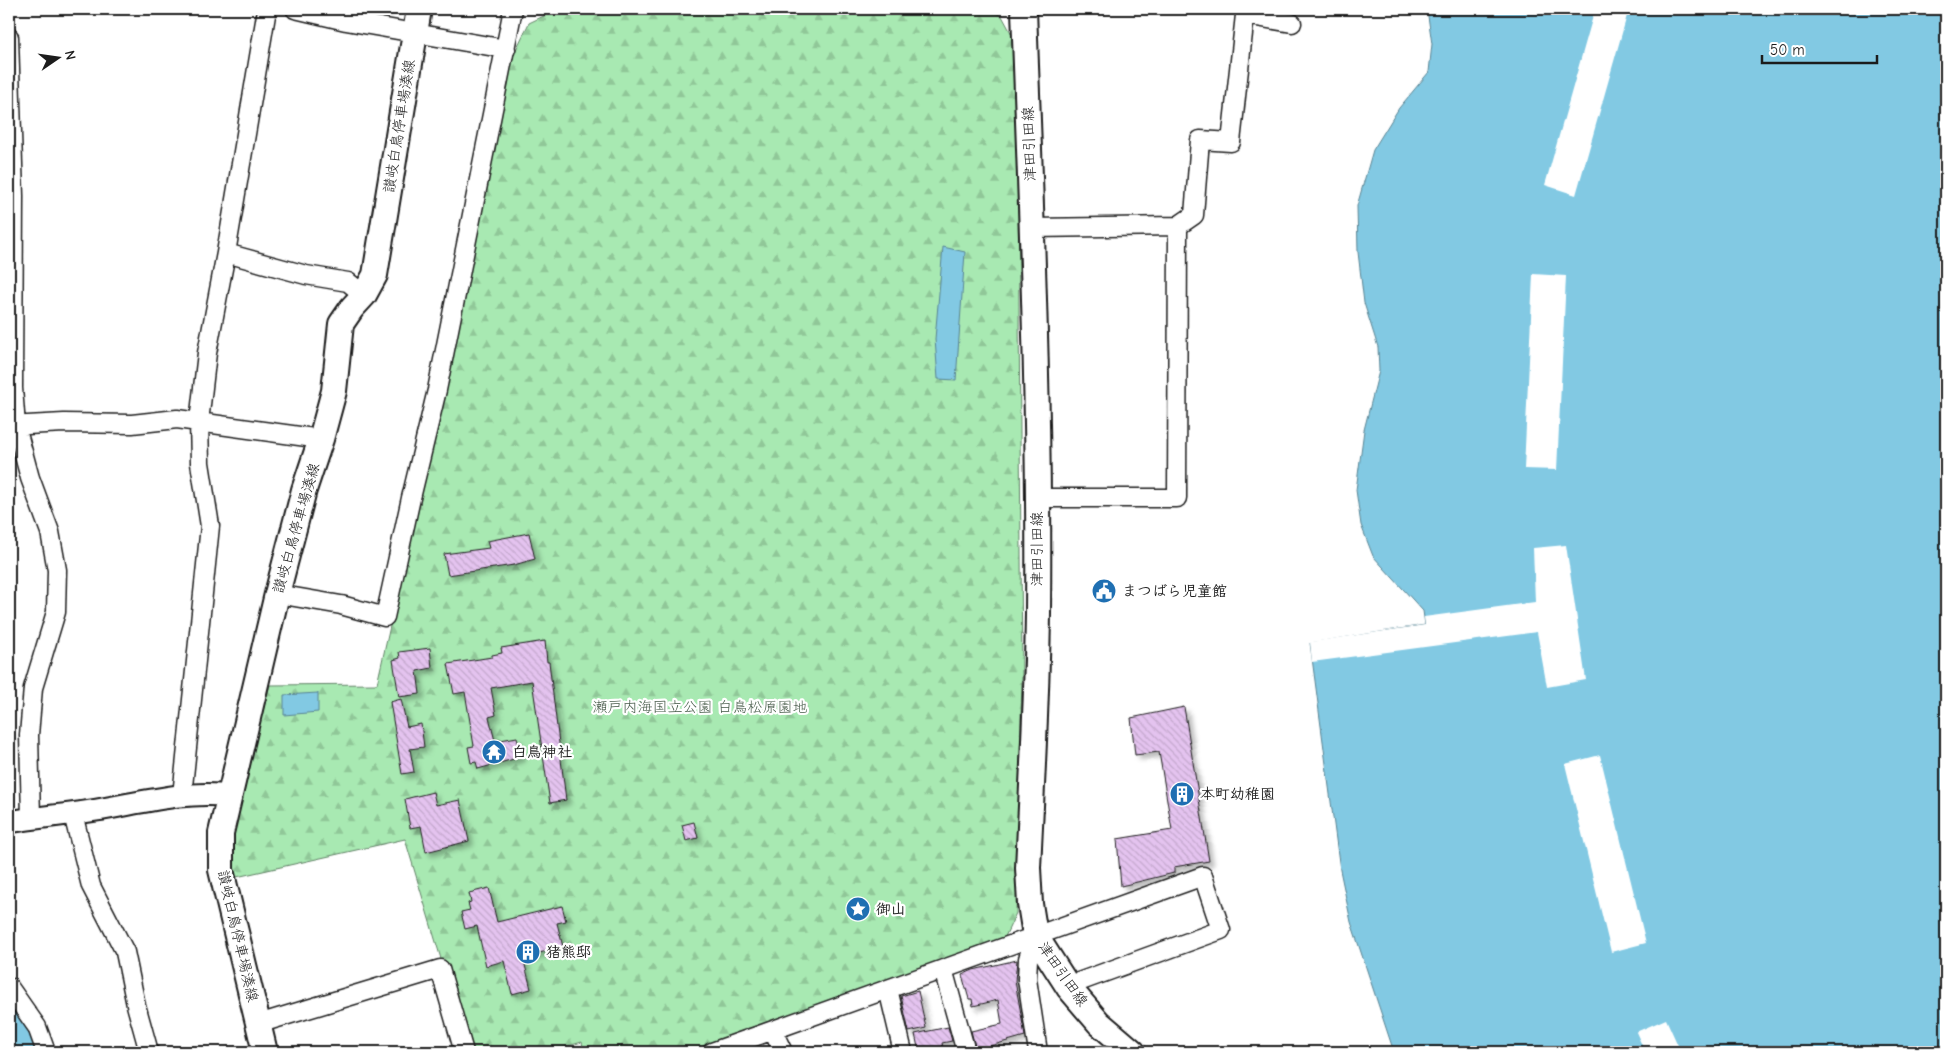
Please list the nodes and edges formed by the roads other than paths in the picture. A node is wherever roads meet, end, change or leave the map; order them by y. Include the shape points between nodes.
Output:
1 (267, 9) edge
2 (295, 9) edge
3 (419, 9) edge
4 (514, 9) edge
5 (1024, 9) edge
6 (1292, 23) dead end
7 (415, 33) junction
8 (9, 37) edge
9 (506, 49) junction
10 (1178, 226) junction
11 (1032, 228) junction
12 (226, 253) junction
13 (364, 295) junction
14 (199, 422) junction
15 (13, 426) edge
16 (321, 439) junction
17 (1037, 498) junction
18 (277, 594) junction
19 (182, 796) junction
20 (230, 796) junction
21 (73, 814) junction
22 (31, 818) junction
23 (9, 822) edge
24 (1036, 935) junction
25 (943, 969) junction
26 (9, 987) edge
27 (1069, 988) junction
28 (888, 989) junction
29 (258, 1024) junction
30 (773, 1031) junction
31 (46, 1052) edge
32 (150, 1052) edge
33 (265, 1052) edge
34 (464, 1052) edge
35 (712, 1052) edge
36 (783, 1052) edge
37 (903, 1052) edge
38 (966, 1052) edge
39 (1038, 1052) edge
40 (1133, 1052) edge

1 - 12 street
2 - 7 street
3 - 7 main road, 讃岐白鳥停車場湊線
4 - 9 street
5 - 11 main road, 津田引田線
6 - 10 street via 1245,15 1231,142 1200,140 1194,215
7 - 9 street
7 - 13 main road, 讃岐白鳥停車場湊線 via 375,275
8 - 15 street via 14,196
9 - 18 street via 438,390 385,617 341,605
10 - 11 street
10 - 17 street via 1177,498
11 - 17 main road, 津田引田線
12 - 13 street via 306,275 348,282
12 - 14 street via 207,353
13 - 16 main road, 讃岐白鳥停車場湊線 via 341,324 334,391
14 - 15 street via 177,419 132,424
14 - 16 street
14 - 19 street via 200,463 210,526
15 - 22 street via 50,532 57,570 56,612 33,688 29,735
16 - 18 main road, 讃岐白鳥停車場湊線
17 - 24 main road, 津田引田線 via 1038,614 1028,868
18 - 20 main road, 讃岐白鳥停車場湊線
19 - 20 street
19 - 21 street
20 - 29 main road, 讃岐白鳥停車場湊線 via 221,833 221,870
21 - 22 street
21 - 32 street via 92,886 125,952
22 - 23 street
24 - 25 street
24 - 27 main road, 津田引田線
24 - 27 street via 1203,876 1221,930
24 - 39 street via 1028,959 1027,979
25 - 28 street
25 - 38 street
26 - 31 street via 37,1027
27 - 40 main road, 津田引田線 via 1099,1023
28 - 30 street
28 - 37 street
29 - 33 main road, 讃岐白鳥停車場湊線
29 - 34 street via 440,969
30 - 35 street
30 - 36 street

